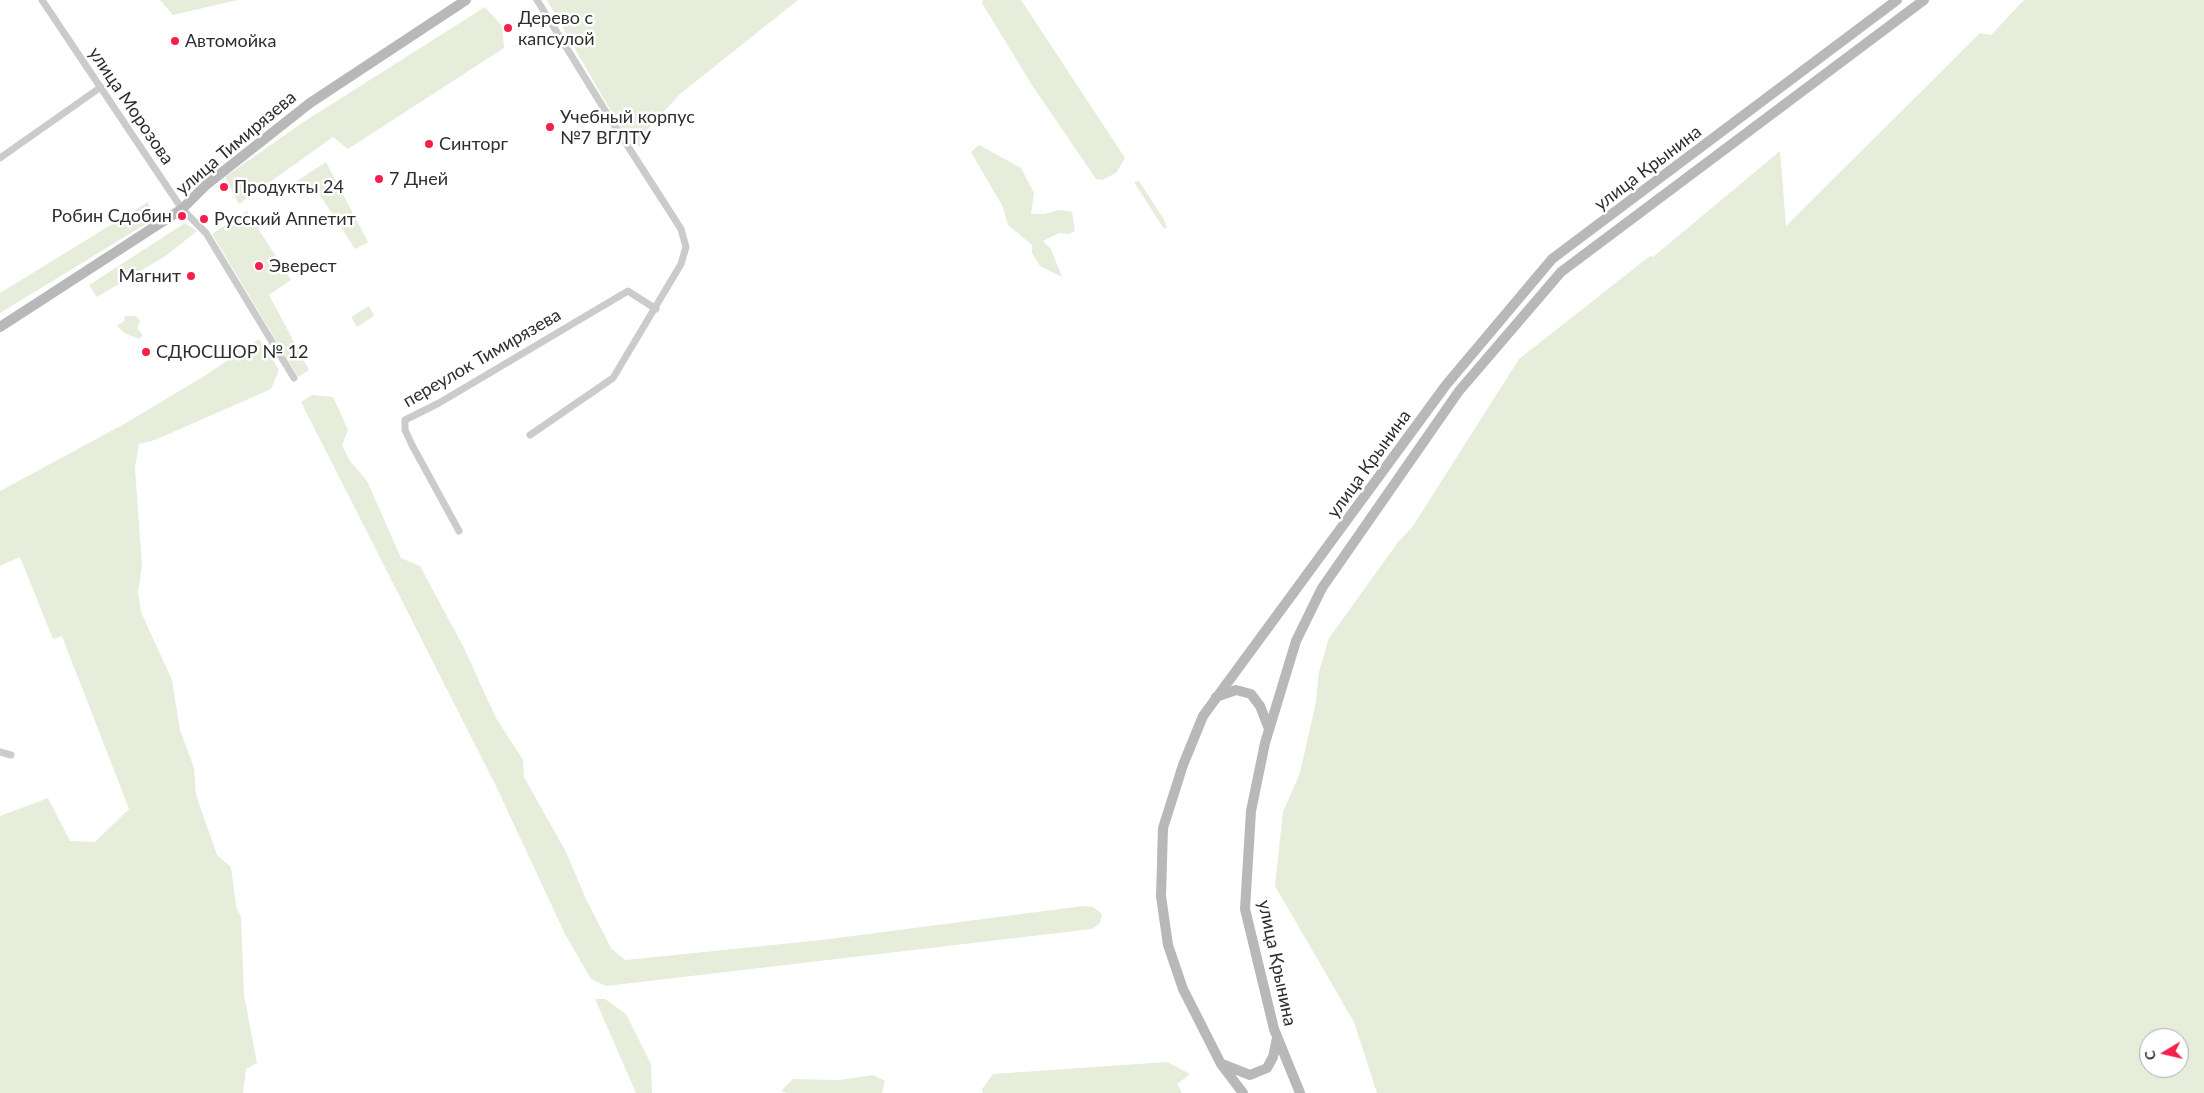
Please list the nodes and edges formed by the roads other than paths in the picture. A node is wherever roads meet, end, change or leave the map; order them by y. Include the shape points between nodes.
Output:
1 (42, 0) edge
2 (466, 0) edge
3 (537, 0) edge
4 (1897, 0) edge
5 (1924, 0) edge
6 (101, 87) junction
7 (0, 158) edge
8 (182, 209) junction
9 (656, 309) junction
10 (0, 327) edge
11 (294, 378) dead end
12 (530, 435) dead end
13 (459, 532) dead end
14 (1216, 697) junction
15 (1269, 729) junction
16 (0, 752) edge
17 (11, 755) dead end
18 (1277, 1038) junction
19 (1221, 1064) junction
20 (1242, 1093) edge
21 (1300, 1093) edge

1 - 6 street, улица Морозова
2 - 8 main road, улица Тимирязева via 310,103 206,185
3 - 9 street via 681,229 686,247 684,255
4 - 14 main road, улица Крынина via 1552,259 1446,385
5 - 15 main road, улица Крынина via 1561,272 1459,391 1322,588 1296,641
6 - 7 street
6 - 8 street, улица Морозова
8 - 10 main road, улица Тимирязева
8 - 11 street, улица Морозова via 206,233
9 - 12 street via 613,378
9 - 13 street, переулок Тимирязева via 628,291 405,420 405,430 412,445
14 - 15 main road via 1236,690 1251,694 1260,706
14 - 19 main road, улица Крынина via 1203,716 1183,765 1163,828 1161,896 1168,945 1183,989
15 - 18 main road, улица Крынина via 1250,811 1245,909
16 - 17 street
18 - 19 main road via 1267,1068 1250,1075
18 - 21 main road, улица Крынина
19 - 20 main road, улица Крынина

